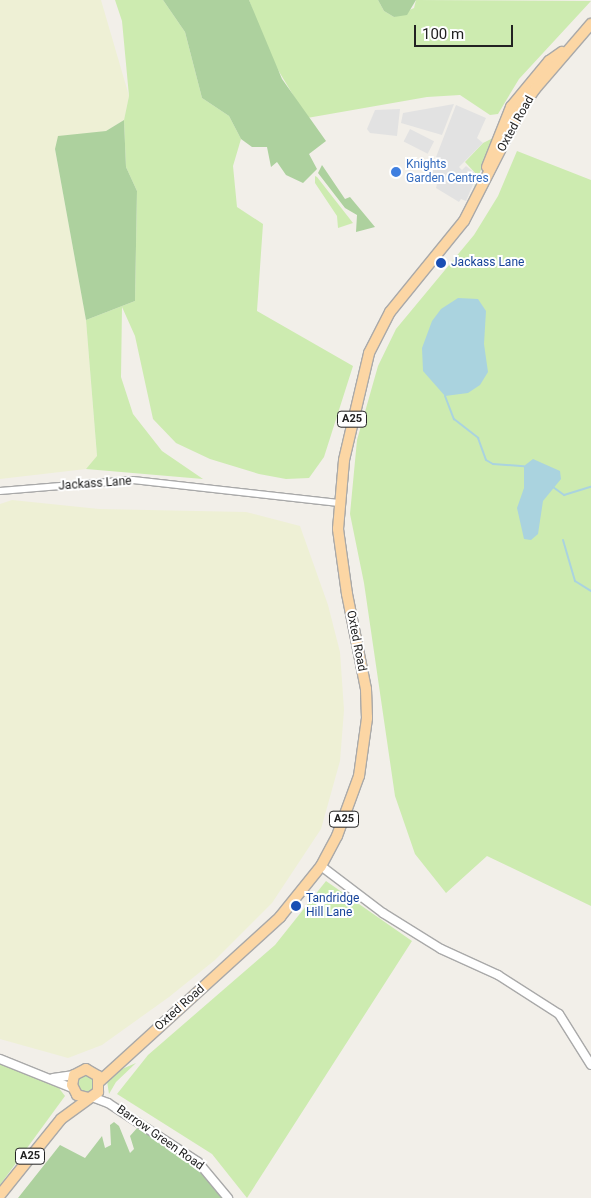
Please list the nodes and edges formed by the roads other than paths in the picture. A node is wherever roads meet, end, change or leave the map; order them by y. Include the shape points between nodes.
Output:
1 (591, 24) edge
2 (0, 491) edge
3 (339, 503) junction
4 (321, 866) junction
5 (128, 1054) junction
6 (0, 1059) edge
7 (591, 1066) edge
8 (90, 1070) junction
9 (74, 1075) junction
10 (53, 1078) junction
11 (100, 1084) junction
12 (73, 1090) junction
13 (90, 1098) junction
14 (108, 1103) junction
15 (61, 1119) junction
16 (0, 1195) edge
17 (228, 1198) edge

1 - 3 main road, Oxted Road / A25 via 568,48 549,61 511,107 497,136 485,178 460,226 390,312 376,337 355,402
2 - 3 street, Jackass Lane via 133,480
3 - 4 main road, Oxted Road / A25 via 341,559 366,689 366,718 359,776 351,803
4 - 5 main road, Oxted Road / A25 via 280,916
4 - 7 street via 383,914 441,950 498,975 559,1014
5 - 8 main road, Oxted Road / A25
5 - 11 main road, Oxted Road / A25
6 - 10 street via 28,1072
8 - 9 main road via 81,1070
8 - 11 main road
9 - 10 street
9 - 12 main road
10 - 12 street
11 - 13 main road
11 - 14 street, Barrow Green Road
12 - 13 main road
12 - 15 main road, A25
13 - 14 street, Barrow Green Road
13 - 15 main road, A25
14 - 17 street, Barrow Green Road via 198,1162
15 - 16 main road, A25

